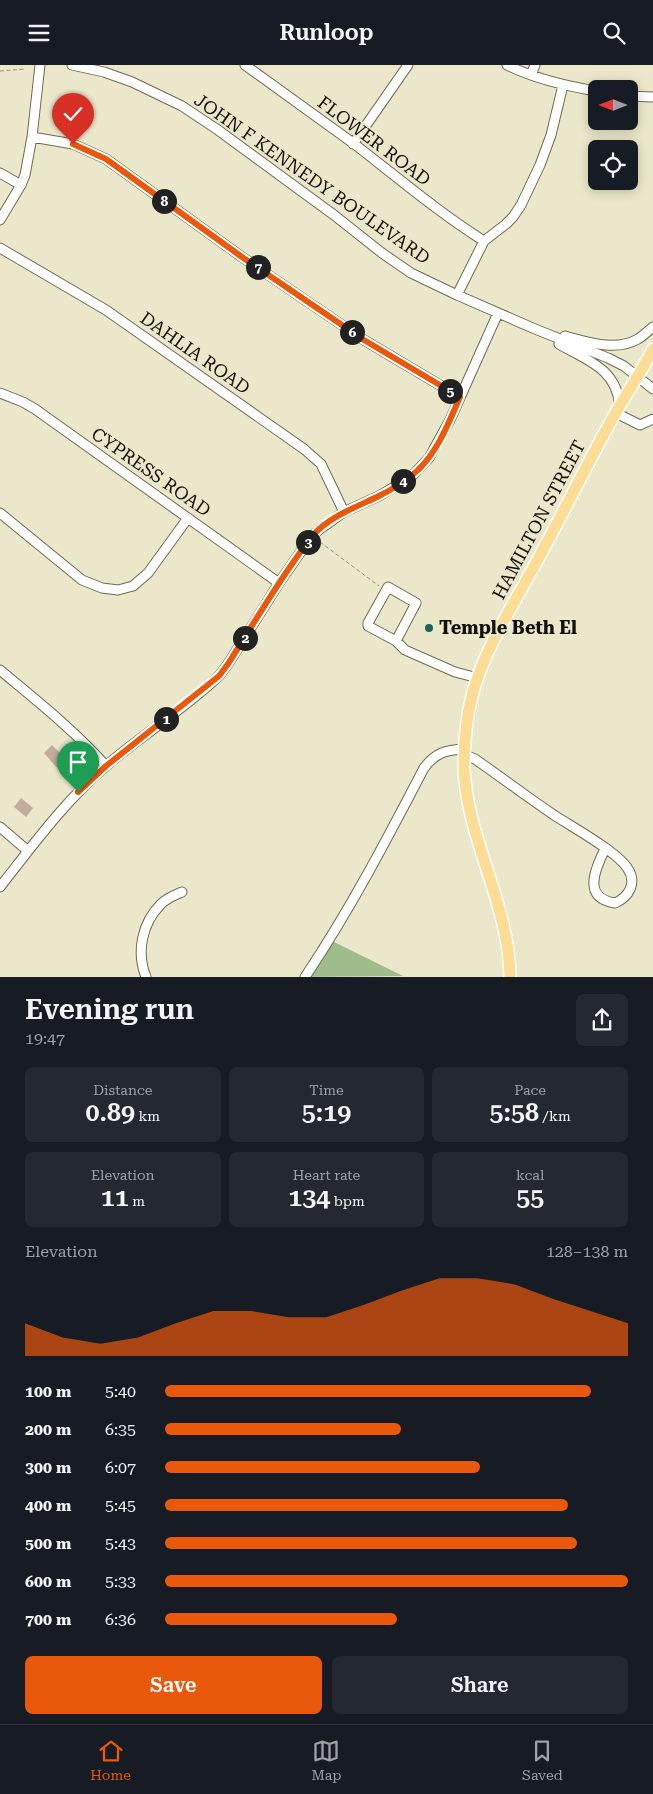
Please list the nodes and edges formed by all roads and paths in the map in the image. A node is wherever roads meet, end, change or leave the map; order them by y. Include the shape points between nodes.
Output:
1 (40, 65) edge
2 (72, 65) edge
3 (245, 65) edge
4 (408, 65) edge
5 (507, 65) edge
6 (535, 65) edge
7 (26, 69) dead end
8 (0, 71) edge
9 (531, 75) junction
10 (563, 85) junction
11 (588, 90) edge
12 (638, 96) edge
13 (653, 97) edge
14 (32, 137) junction
15 (354, 144) junction
16 (0, 173) edge
17 (22, 185) junction
18 (0, 220) edge
19 (484, 241) junction
20 (0, 248) edge
21 (456, 295) junction
22 (498, 313) junction
23 (653, 327) edge
24 (535, 329) junction
25 (653, 349) edge
26 (639, 377) junction
27 (653, 389) edge
28 (0, 393) edge
29 (460, 397) junction
30 (618, 410) junction
31 (653, 419) edge
32 (344, 512) junction
33 (0, 513) edge
34 (188, 518) junction
35 (320, 541) dead end
36 (279, 583) junction
37 (385, 591) junction
38 (396, 641) junction
39 (0, 670) edge
40 (478, 678) junction
41 (465, 752) junction
42 (106, 766) junction
43 (0, 827) edge
44 (605, 849) junction
45 (28, 851) junction
46 (0, 887) edge
47 (182, 892) dead end
48 (146, 977) edge
49 (306, 977) edge
50 (510, 977) edge

1 - 14 street
2 - 21 street, JOHN F KENNEDY BOULEVARD via 132,82 182,106 218,129 382,253 411,273
3 - 15 street, FLOWER ROAD
4 - 15 street
5 - 9 street
6 - 9 street
7 - 8 path
9 - 10 street
10 - 11 street
10 - 19 street via 551,135 521,205 506,224
12 - 13 street
14 - 17 street
14 - 29 street via 73,144 106,159 364,340
15 - 19 street, FLOWER ROAD via 416,195
16 - 17 street
17 - 18 street
19 - 21 street
20 - 32 street, DAHLIA ROAD via 106,310 304,449 321,464
21 - 22 street, JOHN F KENNEDY BOULEVARD
22 - 24 street, JOHN F KENNEDY BOULEVARD
22 - 29 street
23 - 24 street via 636,340 622,345 603,345
24 - 26 street, JOHN F KENNEDY BOULEVARD via 608,358
24 - 30 street via 606,371 616,388
25 - 26 main road, HAMILTON STREET
26 - 27 street, JOHN F KENNEDY BOULEVARD
26 - 30 main road, HAMILTON STREET
28 - 34 street, CYPRESS ROAD via 35,409
29 - 32 street via 429,458 411,477
30 - 31 street via 640,425
30 - 40 main road, HAMILTON STREET
32 - 36 street via 311,537
33 - 34 street via 82,580 118,590 133,586 143,577
34 - 36 street, CYPRESS ROAD
35 - 37 path
36 - 42 street via 219,676
37 - 38 street via 368,626
37 - 38 street via 388,587 416,603
38 - 40 street via 413,654
39 - 42 street via 57,717
40 - 41 main road, HAMILTON STREET via 470,705
41 - 44 street
41 - 49 street via 450,750 436,755 424,768 370,871
41 - 50 main road, HAMILTON STREET via 470,817 500,909 508,944
42 - 45 street via 78,792
43 - 45 street
44 - 44 street via 622,861 632,876 629,893 615,903 604,900 593,888
45 - 46 street
47 - 48 street via 161,904 142,936

